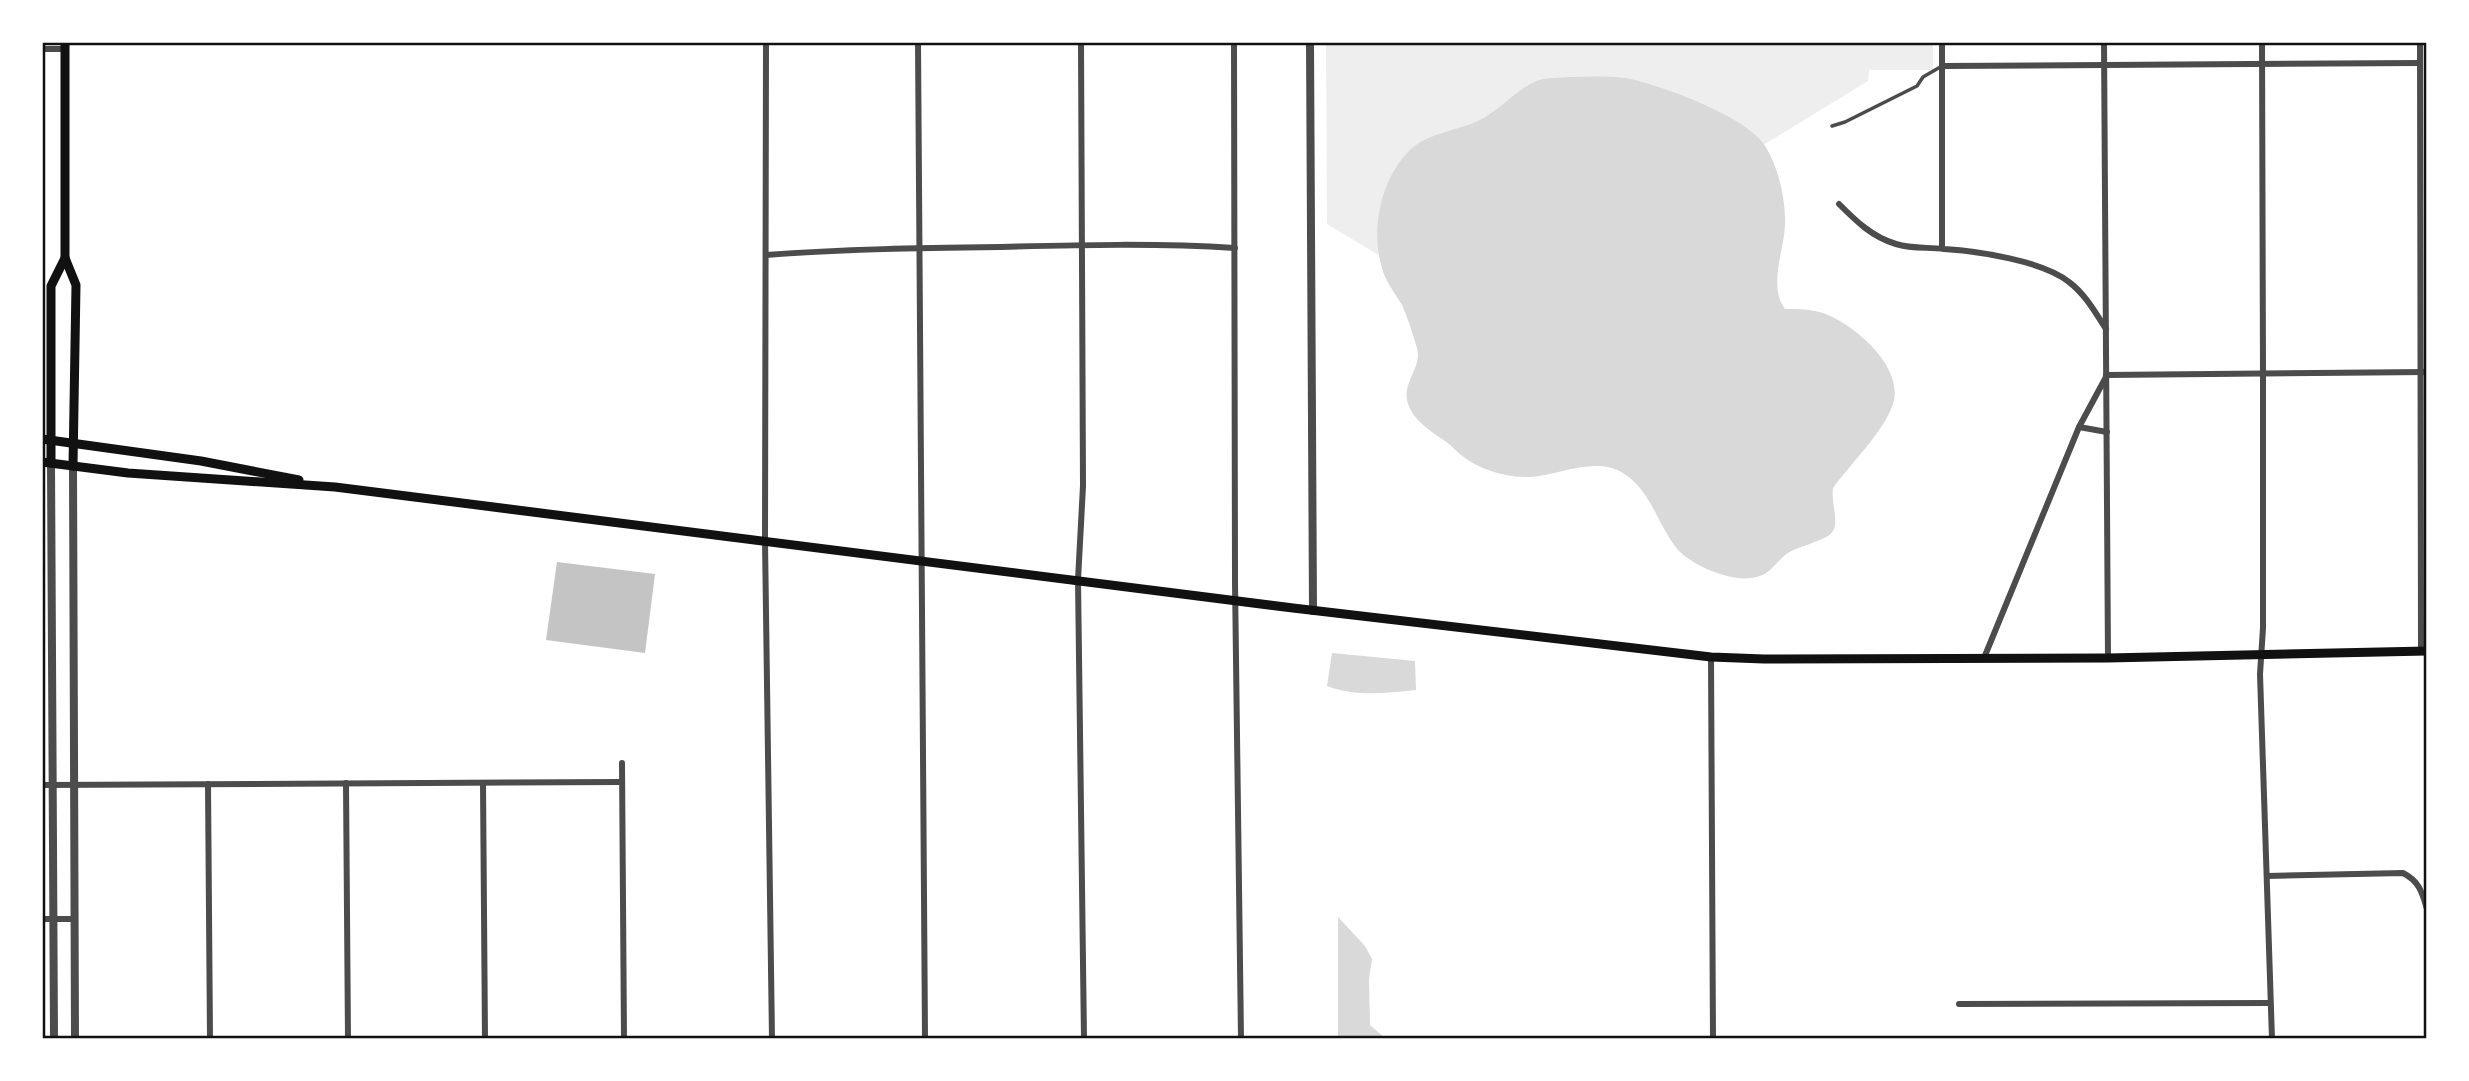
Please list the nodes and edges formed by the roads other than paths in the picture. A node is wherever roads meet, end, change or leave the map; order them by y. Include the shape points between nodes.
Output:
1 (766, 42) edge
2 (918, 42) edge
3 (1081, 42) edge
4 (1234, 42) edge
5 (1310, 42) edge
6 (1942, 42) edge
7 (2104, 42) edge
8 (2262, 42) edge
9 (2420, 42) edge
10 (65, 45) edge
11 (42, 49) edge
12 (2420, 63) junction
13 (2262, 65) junction
14 (1942, 66) junction
15 (2104, 66) junction
16 (1832, 126) dead end
17 (1839, 204) dead end
18 (1082, 245) junction
19 (920, 248) junction
20 (1235, 248) junction
21 (1942, 248) junction
22 (766, 255) junction
23 (65, 258) junction
24 (2106, 329) junction
25 (2424, 372) edge
26 (2263, 374) junction
27 (2106, 375) junction
28 (2079, 427) junction
29 (2107, 432) junction
30 (47, 440) edge
31 (75, 443) junction
32 (47, 462) edge
33 (73, 466) junction
34 (335, 487) junction
35 (765, 541) junction
36 (921, 560) junction
37 (1078, 580) junction
38 (1236, 601) junction
39 (1313, 611) junction
40 (2424, 651) edge
41 (2262, 655) junction
42 (1711, 657) junction
43 (1984, 658) junction
44 (2108, 658) junction
45 (622, 763) dead end
46 (622, 782) junction
47 (346, 783) junction
48 (483, 783) junction
49 (208, 784) junction
50 (42, 785) edge
51 (53, 785) junction
52 (74, 785) junction
53 (2267, 876) junction
54 (2427, 909) edge
55 (42, 919) edge
56 (54, 919) junction
57 (75, 919) junction
58 (2270, 1003) junction
59 (1959, 1004) dead end
60 (54, 1039) edge
61 (75, 1039) edge
62 (210, 1039) edge
63 (348, 1039) edge
64 (485, 1039) edge
65 (624, 1039) edge
66 (772, 1039) edge
67 (925, 1039) edge
68 (1084, 1039) edge
69 (1241, 1039) edge
70 (1713, 1039) edge
71 (2272, 1039) edge

1 - 22 street
2 - 19 street
3 - 18 street
4 - 20 street
5 - 39 street
6 - 14 street
7 - 15 street
8 - 13 street
9 - 12 street
10 - 11 street
10 - 23 main road
12 - 13 street
12 - 25 street
13 - 15 street
13 - 26 street
14 - 15 street
14 - 16 lane via 1917,86
14 - 21 street
15 - 24 street
17 - 21 street via 1874,234 1896,244
18 - 19 street
18 - 20 street
18 - 37 street via 1083,486
19 - 22 street
19 - 36 street
20 - 38 street
21 - 24 street via 2051,271 2087,300
22 - 35 street
23 - 30 main road via 51,286
23 - 31 main road via 76,285
24 - 27 street
25 - 26 street
25 - 40 street
26 - 27 street
26 - 41 street
27 - 28 street
27 - 29 street
28 - 29 street
28 - 43 street
29 - 44 street
30 - 31 main road
30 - 32 main road
31 - 33 main road
31 - 34 main road
32 - 33 main road
32 - 51 street
33 - 34 main road
33 - 52 street
34 - 35 main road
35 - 36 main road
35 - 66 street
36 - 37 main road
36 - 67 street
37 - 38 main road
37 - 68 street
38 - 39 main road
38 - 69 street
39 - 42 main road
40 - 41 main road
41 - 44 main road
41 - 53 street
42 - 43 main road
42 - 70 street
43 - 44 main road
45 - 46 street
46 - 48 street
46 - 65 street
47 - 48 street
47 - 49 street
47 - 63 street
48 - 64 street
49 - 52 street
49 - 62 street
50 - 51 street
51 - 52 street
51 - 56 street
52 - 57 street
53 - 54 street via 2403,873 2420,887
53 - 58 street
55 - 56 street
56 - 57 street
56 - 60 street
57 - 61 street
58 - 59 street
58 - 71 street

